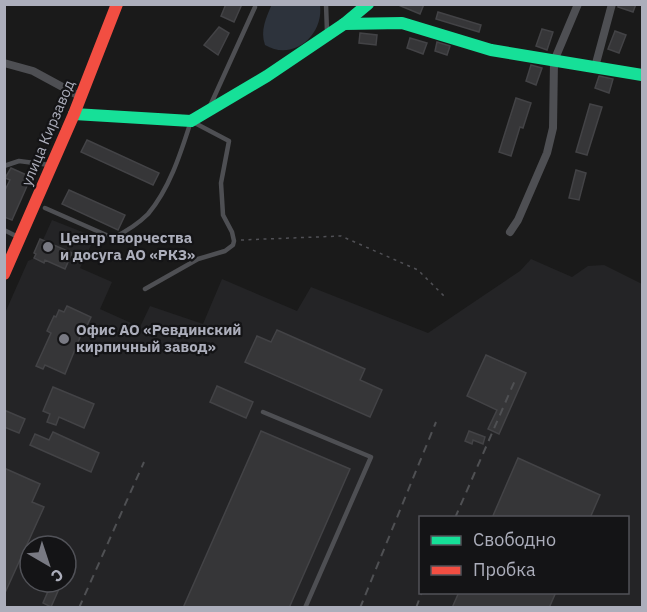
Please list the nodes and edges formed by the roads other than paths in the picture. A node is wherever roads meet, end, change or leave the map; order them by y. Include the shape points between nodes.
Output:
1 (117, 4) edge
2 (326, 4) edge
3 (368, 4) edge
4 (578, 4) edge
5 (612, 4) edge
6 (255, 8) dead end
7 (344, 24) junction
8 (327, 35) junction
9 (554, 61) junction
10 (4, 63) edge
11 (595, 67) junction
12 (642, 75) edge
13 (81, 97) junction
14 (208, 111) junction
15 (74, 114) junction
16 (191, 121) junction
17 (50, 165) junction
18 (4, 166) edge
19 (45, 208) dead end
20 (4, 230) edge
21 (510, 232) dead end
22 (20, 237) junction
23 (4, 274) edge
24 (145, 289) dead end
25 (263, 412) dead end
26 (304, 608) edge

1 - 13 street, улица Кирзавод
2 - 8 lane
3 - 7 street
4 - 9 street
5 - 11 street
6 - 14 lane
7 - 8 street
7 - 9 street via 402,23 491,50
8 - 14 street
9 - 11 street
9 - 21 street via 550,141 523,210
10 - 13 street via 33,71
11 - 12 street
13 - 15 street, улица Кирзавод
14 - 16 street
15 - 16 street
15 - 17 street, улица Кирзавод
16 - 19 lane via 161,195 147,215 127,230 113,238
16 - 24 lane via 230,141 221,183 223,215 233,245 198,259
17 - 18 lane via 19,161
17 - 22 street, улица Кирзавод
20 - 22 lane
22 - 23 street, улица Кирзавод
25 - 26 lane via 371,458

